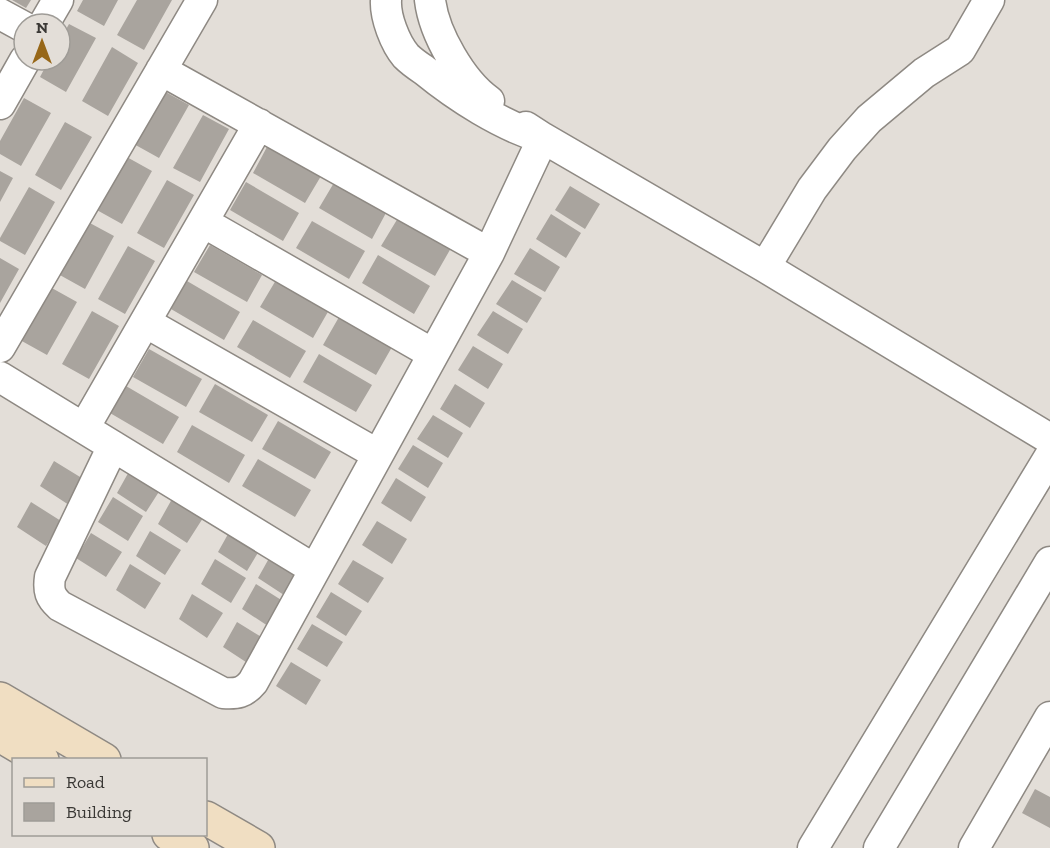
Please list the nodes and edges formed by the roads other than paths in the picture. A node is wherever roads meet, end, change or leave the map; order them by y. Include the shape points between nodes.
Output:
1 (202, 0) edge
2 (386, 0) edge
3 (430, 0) edge
4 (989, 0) edge
5 (161, 70) junction
6 (18, 72) edge
7 (0, 104) edge
8 (259, 124) junction
9 (543, 138) junction
10 (203, 222) junction
11 (489, 253) junction
12 (765, 267) junction
13 (145, 322) junction
14 (0, 347) edge
15 (433, 354) junction
16 (0, 377) edge
17 (84, 428) junction
18 (1050, 439) edge
19 (112, 446) junction
20 (377, 454) junction
21 (1050, 456) edge
22 (1050, 562) edge
23 (314, 569) junction
24 (0, 699) edge
25 (1050, 717) edge
26 (0, 735) edge
27 (40, 758) edge
28 (102, 758) edge
29 (207, 819) edge
30 (172, 836) edge
31 (192, 848) edge
32 (258, 848) edge
33 (813, 848) edge
34 (879, 848) edge
35 (974, 848) edge

1 - 5 street
2 - 9 street via 394,34 405,55 487,113 522,132
3 - 9 street via 449,55 477,93
4 - 12 street via 960,50 924,73 869,119 842,148
5 - 8 street
5 - 14 street
6 - 7 street
8 - 10 street
8 - 11 street
9 - 11 street
9 - 12 street
10 - 13 street
10 - 15 street
11 - 15 street
12 - 18 street
13 - 17 street
13 - 20 street
15 - 20 street
16 - 17 street
17 - 19 street
19 - 23 street
19 - 23 street via 50,578 52,599 60,606 222,693 235,694 245,691 253,681
20 - 23 street
21 - 33 street
22 - 34 street
24 - 28 street
25 - 35 street
26 - 27 street
29 - 32 street
30 - 31 street

